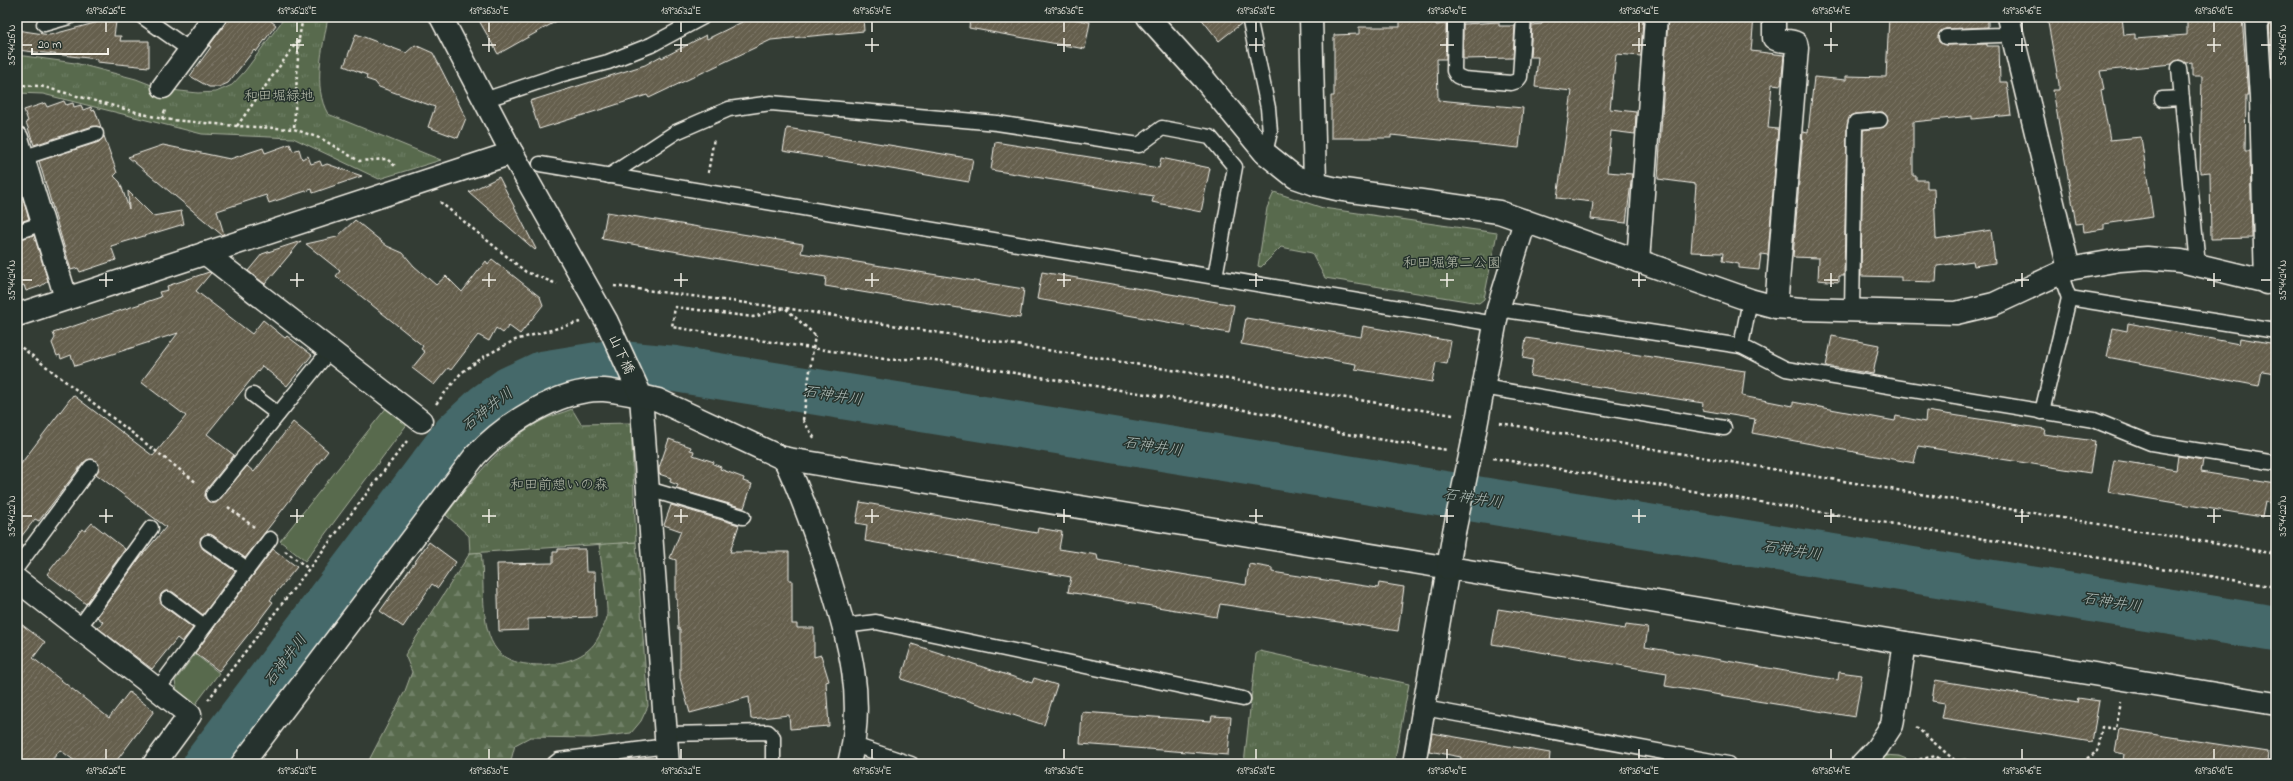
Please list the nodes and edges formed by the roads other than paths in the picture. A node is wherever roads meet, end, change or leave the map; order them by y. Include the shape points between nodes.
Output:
1 (69, 17) edge
2 (143, 17) edge
3 (215, 17) edge
4 (442, 17) edge
5 (703, 17) edge
6 (1148, 17) edge
7 (1249, 17) edge
8 (1311, 17) edge
9 (1455, 17) edge
10 (1524, 17) edge
11 (1656, 17) edge
12 (1774, 17) edge
13 (2256, 17) edge
14 (44, 24) dead end
15 (2010, 24) edge
16 (1946, 37) dead end
17 (190, 50) junction
18 (2179, 68) dead end
19 (163, 87) dead end
20 (2182, 98) junction
21 (2162, 99) dead end
22 (484, 100) junction
23 (1880, 120) dead end
24 (96, 134) dead end
25 (20, 148) edge
26 (512, 153) junction
27 (1265, 153) junction
28 (540, 164) dead end
29 (609, 176) junction
30 (1315, 184) junction
31 (1525, 221) junction
32 (43, 223) junction
33 (17, 232) edge
34 (205, 253) junction
35 (1638, 261) junction
36 (2198, 265) junction
37 (2065, 271) junction
38 (1215, 278) junction
39 (2271, 284) edge
40 (66, 298) junction
41 (2069, 298) junction
42 (1750, 300) junction
43 (1776, 307) junction
44 (1852, 311) junction
45 (17, 315) edge
46 (1496, 316) junction
47 (2276, 331) edge
48 (1741, 346) junction
49 (330, 350) junction
50 (1484, 387) junction
51 (639, 391) junction
52 (253, 395) dead end
53 (2042, 412) junction
54 (278, 414) junction
55 (421, 421) road end
56 (1724, 428) dead end
57 (784, 458) junction
58 (2276, 463) edge
59 (92, 468) dead end
60 (648, 489) junction
61 (213, 495) road end
62 (744, 516) dead end
63 (151, 528) dead end
64 (270, 539) road end
65 (208, 542) dead end
66 (17, 568) edge
67 (1448, 568) junction
68 (247, 569) junction
69 (17, 580) edge
70 (168, 599) dead end
71 (204, 626) junction
72 (844, 626) junction
73 (79, 628) junction
74 (1905, 643) junction
75 (157, 690) junction
76 (1243, 699) dead end
77 (2276, 704) edge
78 (1424, 708) junction
79 (667, 748) edge
80 (851, 754) edge
81 (247, 762) edge
82 (773, 763) edge
83 (154, 764) edge
84 (554, 764) edge
85 (910, 764) edge
86 (1414, 764) edge
87 (1728, 764) edge
88 (1862, 764) edge

1 - 14 lane
2 - 17 lane
3 - 17 street
4 - 22 street, 山下橋
5 - 22 lane via 651,45 608,62
6 - 27 street via 1204,79
7 - 27 lane via 1268,108 1270,132
8 - 30 street
9 - 10 lane via 1454,71 1457,76 1464,79 1511,83 1520,77
11 - 35 street
12 - 43 street via 1774,38 1792,41 1796,43 1797,48
13 - 39 street
15 - 16 lane via 2000,35
15 - 37 street
17 - 19 street
18 - 20 lane
20 - 21 lane
20 - 36 lane
22 - 26 street, 山下橋
23 - 44 lane via 1859,120 1855,126
24 - 25 lane
25 - 32 street
26 - 34 street
26 - 51 street, 山下橋 via 606,322
27 - 30 street via 1296,177
28 - 29 lane
29 - 38 lane
29 - 38 lane via 676,132 729,110 771,103 997,124 1139,146 1162,128 1210,137 1235,167
30 - 31 street via 1499,212
31 - 35 street
31 - 46 street
32 - 33 lane
32 - 40 street
34 - 40 street
34 - 49 street
35 - 42 street
36 - 37 street via 2146,258 2120,260
36 - 39 street
37 - 41 lane
37 - 44 street via 1994,304 1956,313
38 - 46 lane
40 - 45 street
41 - 47 lane
41 - 53 lane
42 - 43 street
42 - 48 lane
43 - 44 street
46 - 48 lane
46 - 50 street
48 - 53 lane via 1786,369
49 - 54 lane
49 - 55 street
50 - 56 lane
50 - 67 street, bridge
51 - 57 street
51 - 60 street
51 - 81 street via 603,390 580,393 533,412 491,440 466,469
52 - 54 lane
53 - 58 lane via 2094,420 2151,443
54 - 61 lane
57 - 67 street
57 - 72 street via 815,530
59 - 66 lane
60 - 62 lane
60 - 79 street
63 - 73 lane
64 - 68 lane
65 - 68 lane
67 - 74 street
67 - 78 street
68 - 71 lane
69 - 73 street
70 - 71 lane
71 - 75 lane
72 - 76 lane via 876,622
72 - 80 street via 857,696
73 - 75 street
74 - 77 street
74 - 88 street via 1892,725 1877,748
75 - 83 street via 190,715
78 - 86 street
78 - 87 lane
79 - 82 lane via 768,732 773,737
79 - 84 lane via 559,760
80 - 85 lane

